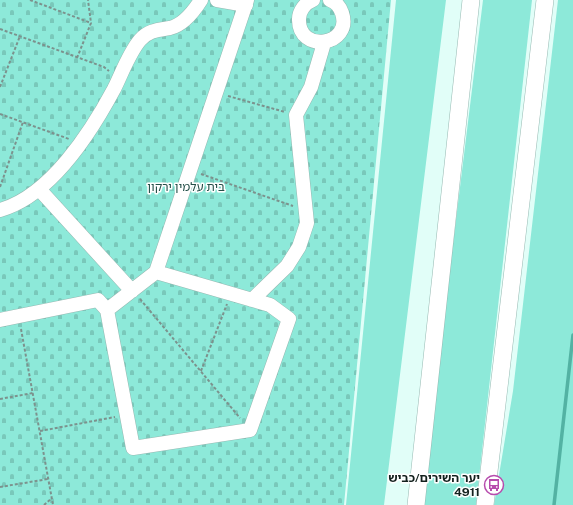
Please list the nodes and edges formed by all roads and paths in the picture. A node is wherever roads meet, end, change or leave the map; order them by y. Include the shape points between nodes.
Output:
1 (30, 0) edge
2 (88, 0) edge
3 (201, 0) edge
4 (217, 0) edge
5 (332, 0) edge
6 (471, 0) edge
7 (545, 0) edge
8 (247, 2) edge
9 (303, 2) edge
10 (91, 23) junction
11 (0, 29) edge
12 (20, 36) junction
13 (324, 43) junction
14 (77, 58) junction
15 (119, 78) junction
16 (0, 87) edge
17 (216, 93) junction
18 (0, 114) edge
19 (296, 115) junction
20 (23, 122) junction
21 (81, 143) junction
22 (190, 170) junction
23 (0, 187) edge
24 (39, 189) junction
25 (0, 210) edge
26 (306, 210) junction
27 (156, 272) junction
28 (132, 291) junction
29 (231, 294) junction
30 (252, 300) junction
31 (107, 310) junction
32 (19, 316) junction
33 (0, 320) edge
34 (201, 372) junction
35 (33, 393) junction
36 (0, 399) edge
37 (127, 414) junction
38 (250, 430) junction
39 (40, 431) junction
40 (48, 479) junction
41 (0, 487) edge
42 (52, 498) junction
43 (44, 505) edge
44 (53, 505) edge
45 (416, 505) edge
46 (485, 505) edge

1 - 10 path
2 - 10 path
3 - 15 lane via 196,8 176,25 158,28 141,38
4 - 8 lane
5 - 13 lane via 340,8 344,18 343,25 334,39
6 - 45 main road
7 - 46 main road
8 - 17 lane
9 - 13 lane via 299,20 302,31 309,39
10 - 14 path
11 - 12 path
12 - 14 path
12 - 16 path
13 - 19 lane via 311,87
14 - 15 path via 104,67
15 - 21 lane via 98,119
17 - 19 path
17 - 22 lane
18 - 20 path
19 - 26 lane
20 - 21 path
20 - 23 path
21 - 24 lane
22 - 26 path
22 - 27 lane
24 - 25 lane via 10,207
24 - 28 lane
26 - 30 lane via 307,223 299,248 287,266
27 - 28 lane
27 - 29 lane
28 - 31 lane
28 - 34 path
29 - 30 lane
29 - 34 path
30 - 38 lane via 270,305 289,319
31 - 32 lane via 98,300
31 - 37 lane
32 - 33 lane
32 - 35 path
34 - 38 path
35 - 36 path
35 - 39 path
37 - 38 lane via 133,448
37 - 39 path
39 - 40 path
40 - 41 path
40 - 42 path
42 - 43 path
42 - 44 path

